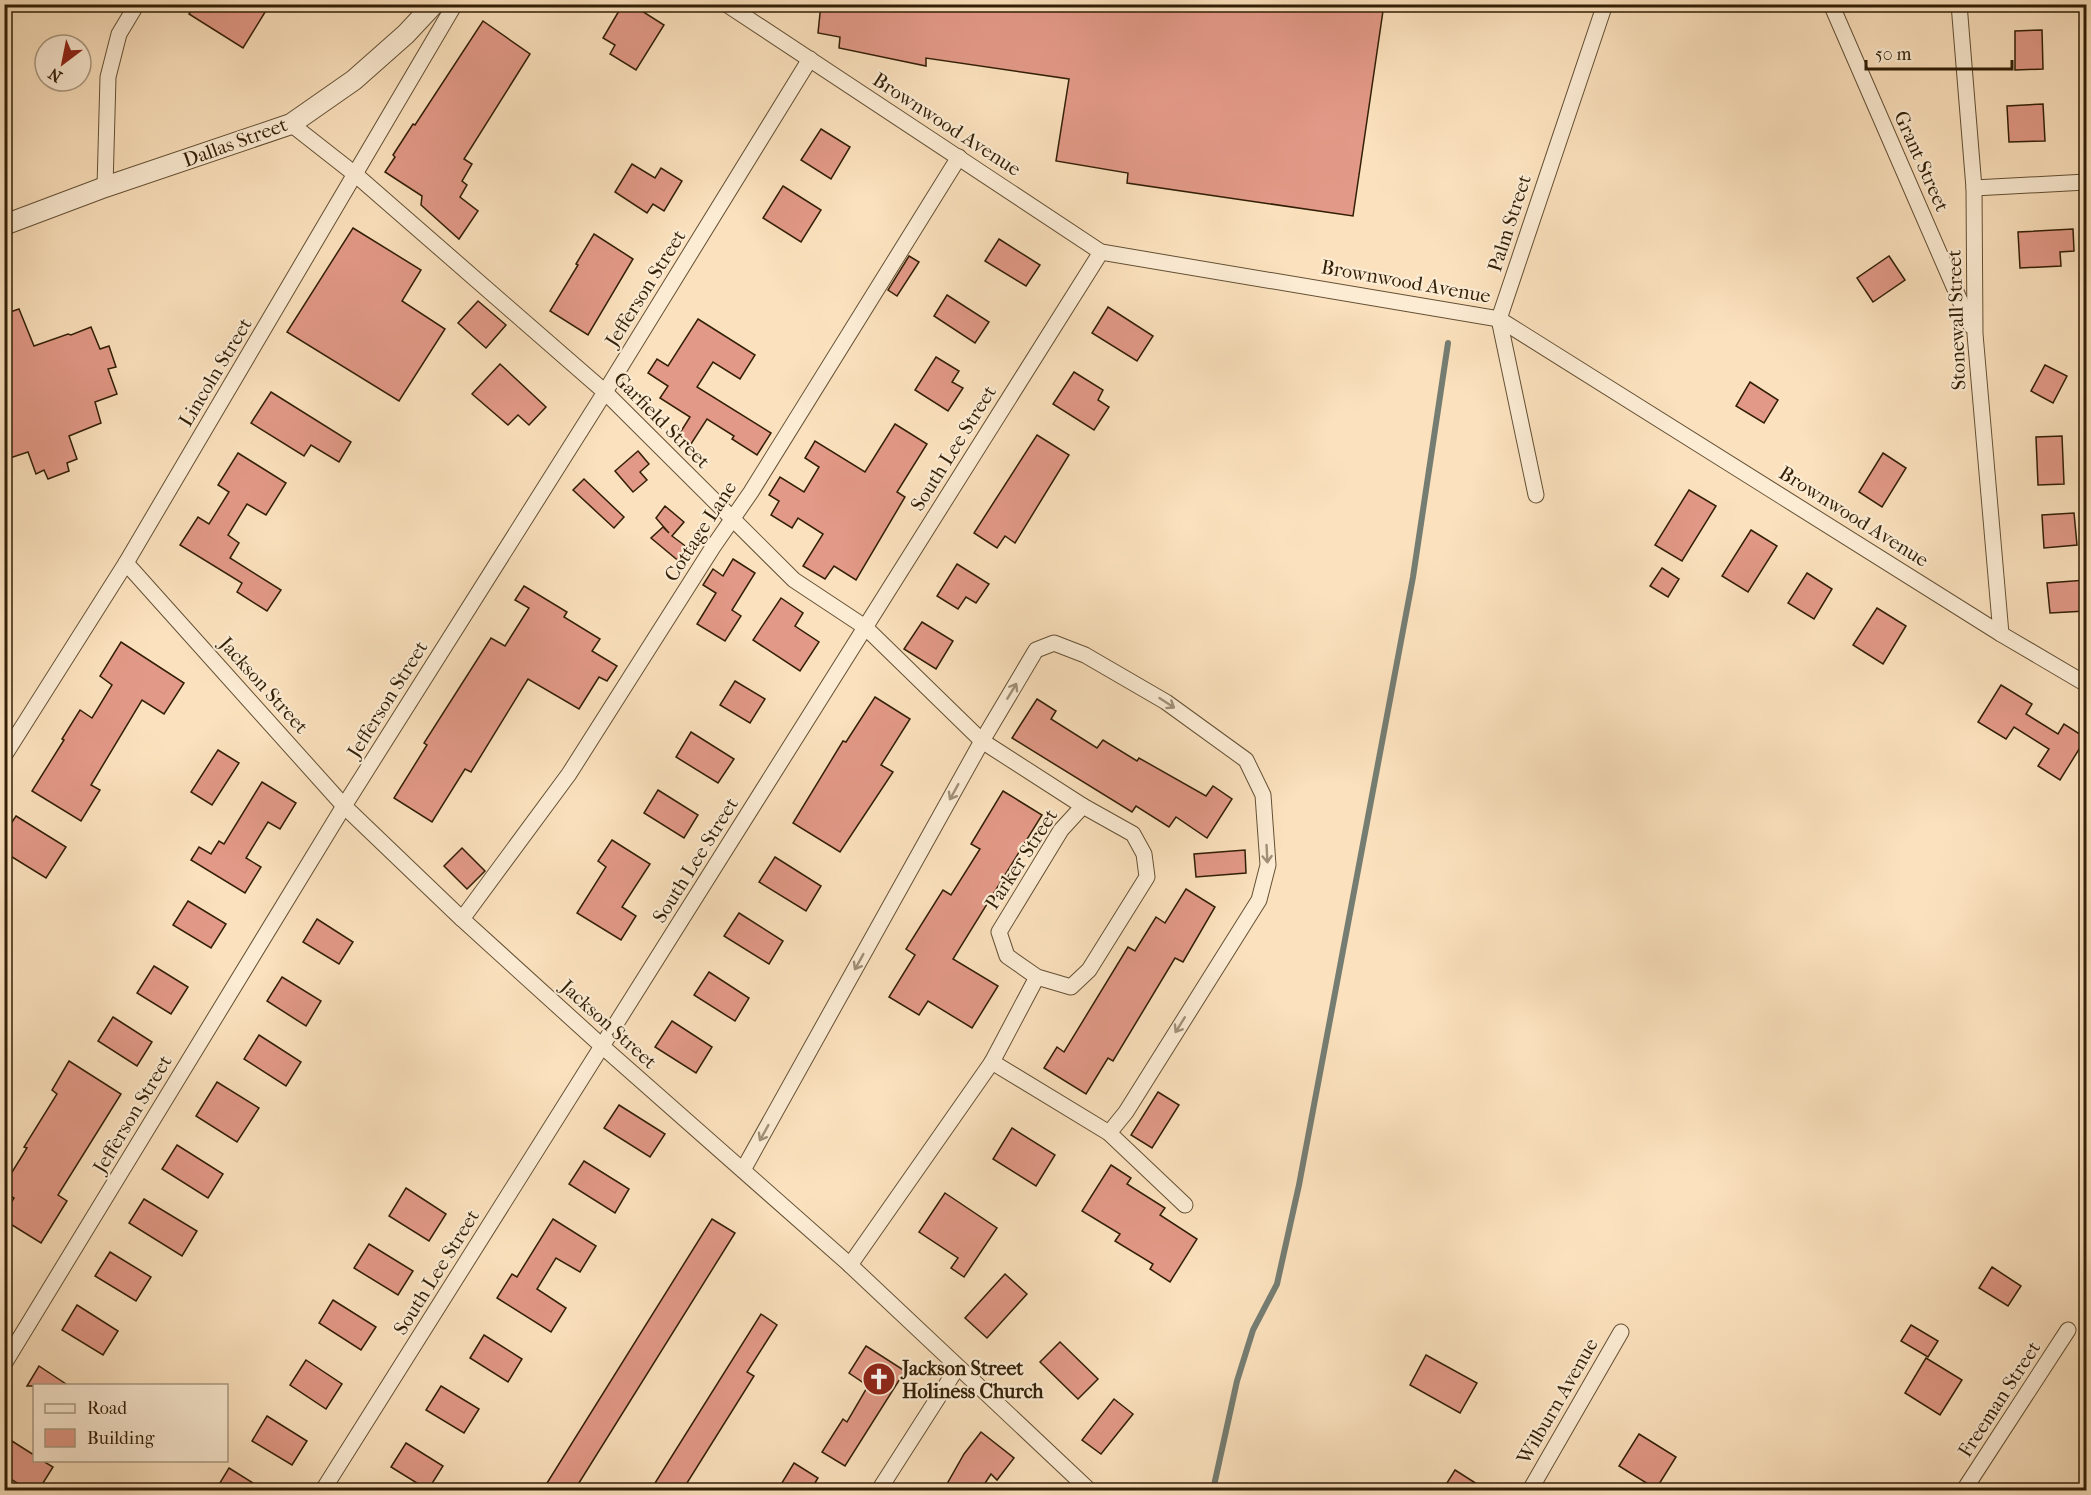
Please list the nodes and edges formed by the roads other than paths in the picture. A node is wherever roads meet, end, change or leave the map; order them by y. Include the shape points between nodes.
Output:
1 (137, 4) edge
2 (434, 4) edge
3 (455, 4) edge
4 (726, 4) edge
5 (1605, 4) edge
6 (1831, 4) edge
7 (1959, 4) edge
8 (810, 60) junction
9 (291, 124) junction
10 (960, 157) junction
11 (356, 175) junction
12 (2086, 182) edge
13 (105, 187) junction
14 (1974, 188) junction
15 (4, 225) edge
16 (1101, 252) junction
17 (1499, 318) junction
18 (1975, 334) junction
19 (605, 392) junction
20 (1536, 495) dead end
21 (733, 520) junction
22 (126, 563) junction
23 (865, 627) junction
24 (2001, 634) junction
25 (2086, 684) edge
26 (982, 741) junction
27 (4, 756) edge
28 (344, 806) junction
29 (1083, 806) junction
30 (462, 919) junction
31 (1037, 977) junction
32 (603, 1047) junction
33 (992, 1062) junction
34 (1109, 1133) junction
35 (742, 1170) junction
36 (1185, 1204) dead end
37 (850, 1265) junction
38 (2068, 1330) dead end
39 (1621, 1332) dead end
40 (4, 1365) edge
41 (957, 1368) junction
42 (323, 1491) edge
43 (879, 1491) edge
44 (1089, 1491) edge
45 (1530, 1491) edge
46 (1964, 1491) edge

1 - 13 street via 119,34 108,76
2 - 9 street, Dallas Street via 354,80
3 - 11 street, Lincoln Street
4 - 8 street, Brownwood Avenue
5 - 17 street, Palm Street
6 - 18 street, Grant Street
7 - 14 street, Stonewall Street
8 - 10 street, Brownwood Avenue
8 - 19 street, Jefferson Street
9 - 11 street, Garfield Street
9 - 13 street, Dallas Street
10 - 16 street, Brownwood Avenue
10 - 21 street, Cottage Lane
11 - 19 street, Garfield Street
11 - 22 street, Lincoln Street
12 - 14 street
13 - 15 street, Dallas Street
14 - 18 street, Stonewall Street
16 - 17 street, Brownwood Avenue
16 - 23 street, South Lee Street
17 - 20 street
17 - 24 street, Brownwood Avenue
18 - 24 street, Stonewall Street
19 - 21 street, Garfield Street
19 - 28 street, Jefferson Street
21 - 23 street, Garfield Street via 794,580
21 - 30 street, Cottage Lane via 569,774
22 - 27 street, Lincoln Street
22 - 28 street, Jackson Street
23 - 26 street, Garfield Street
23 - 32 street, South Lee Street
24 - 25 street, Brownwood Avenue
26 - 29 street, Garfield Street
26 -> 34 street via 1036,650 1054,643 1085,655 1166,702 1246,760 1263,795 1268,865 1259,900 1126,1113
26 -> 35 street
28 - 30 street, Jackson Street
28 - 40 street, Jefferson Street
29 - 31 street, Parker Street via 1061,830 999,932 1007,956
29 - 31 street, Parker Street via 1133,834 1144,854 1148,877 1089,970 1071,987
30 - 32 street, Jackson Street
31 - 33 street
32 - 35 street, Jackson Street
32 - 42 street, South Lee Street
33 - 34 street
33 - 37 street
34 - 36 street
35 - 37 street, Jackson Street
37 - 41 street, Jackson Street
38 - 46 street, Freeman Street
39 - 45 street, Wilburn Avenue
41 - 43 street
41 - 44 street, Jackson Street

